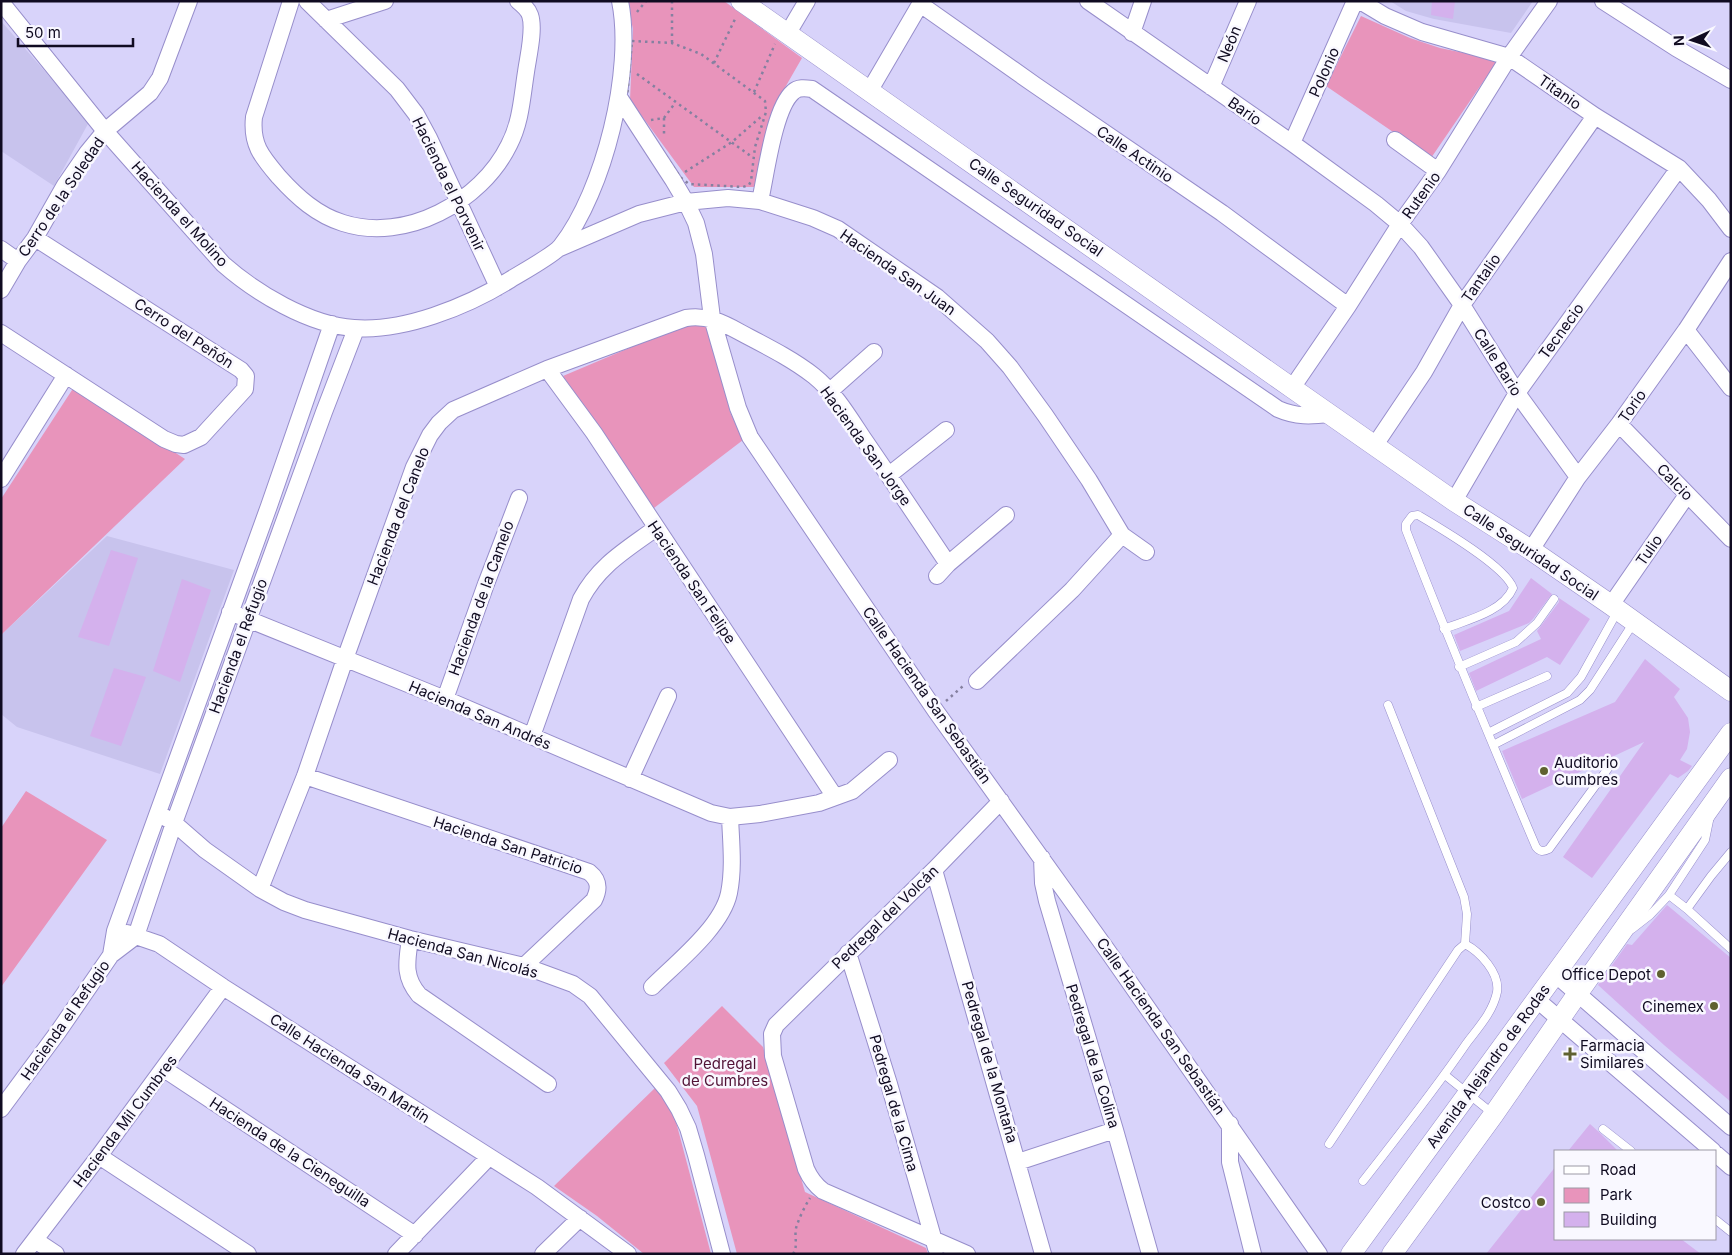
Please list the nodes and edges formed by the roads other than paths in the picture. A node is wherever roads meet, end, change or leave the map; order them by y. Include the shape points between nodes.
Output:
1 (189, 1) edge
2 (291, 1) edge
3 (307, 1) edge
4 (386, 1) edge
5 (518, 1) edge
6 (620, 1) edge
7 (741, 1) edge
8 (807, 1) edge
9 (1088, 1) edge
10 (1143, 1) edge
11 (1248, 1) edge
12 (1356, 1) edge
13 (1360, 1) edge
14 (1550, 1) edge
15 (1603, 1) edge
16 (1, 2) edge
17 (921, 3) edge
18 (326, 20) junction
19 (784, 31) junction
20 (1132, 33) junction
21 (1509, 56) junction
22 (1731, 80) edge
23 (1211, 87) junction
24 (870, 90) junction
25 (619, 97) junction
26 (1595, 116) junction
27 (105, 131) junction
28 (1395, 140) dead end
29 (1292, 143) junction
30 (1679, 168) junction
31 (1438, 171) junction
32 (760, 201) junction
33 (459, 202) junction
34 (686, 202) junction
35 (1400, 224) junction
36 (1731, 229) edge
37 (35, 238) junction
38 (560, 248) junction
39 (1, 249) edge
40 (18, 261) junction
41 (1731, 261) edge
42 (498, 287) junction
43 (1, 290) edge
44 (1462, 305) junction
45 (1348, 306) junction
46 (712, 318) junction
47 (332, 324) junction
48 (356, 328) junction
49 (1686, 330) junction
50 (1, 333) edge
51 (874, 352) dead end
52 (547, 369) junction
53 (66, 375) junction
54 (1292, 388) junction
55 (1731, 388) edge
56 (830, 391) junction
57 (1517, 393) junction
58 (1330, 414) junction
59 (1619, 424) junction
60 (946, 430) dead end
61 (1375, 445) junction
62 (889, 475) junction
63 (1578, 477) junction
64 (1, 479) edge
65 (1687, 495) junction
66 (518, 498) dead end
67 (1454, 501) junction
68 (1006, 515) dead end
69 (656, 528) junction
70 (1122, 535) junction
71 (1731, 539) edge
72 (1531, 550) junction
73 (1146, 552) dead end
74 (1554, 599) dead end
75 (230, 612) junction
76 (1621, 612) junction
77 (248, 619) junction
78 (1444, 629) junction
79 (345, 659) junction
80 (1459, 667) junction
81 (1547, 676) dead end
82 (977, 681) road end
83 (1731, 691) edge
84 (668, 696) dead end
85 (445, 699) junction
86 (1388, 705) dead end
87 (1476, 706) junction
88 (1488, 733) junction
89 (1731, 733) edge
90 (532, 736) junction
91 (1493, 745) junction
92 (889, 760) dead end
93 (1609, 767) dead end
94 (305, 776) junction
95 (1731, 778) edge
96 (630, 779) junction
97 (835, 797) junction
98 (1001, 801) junction
99 (1711, 804) junction
100 (158, 813) junction
101 (730, 816) junction
102 (174, 823) junction
103 (1731, 852) edge
104 (1042, 858) junction
105 (934, 870) junction
106 (260, 888) junction
107 (1669, 895) junction
108 (1687, 910) junction
109 (115, 931) junction
110 (136, 936) junction
111 (410, 939) junction
112 (1616, 940) junction
113 (1465, 944) junction
114 (1731, 949) edge
115 (848, 953) junction
116 (111, 955) junction
117 (524, 966) junction
118 (1555, 974) junction
119 (223, 987) junction
120 (652, 987) dead end
121 (1578, 993) junction
122 (1536, 999) junction
123 (1560, 1019) junction
124 (164, 1069) junction
125 (1445, 1075) junction
126 (548, 1084) dead end
127 (1468, 1094) junction
128 (1, 1109) edge
129 (1494, 1114) junction
130 (1230, 1124) junction
131 (1731, 1127) edge
132 (1603, 1129) dead end
133 (1115, 1130) junction
134 (1329, 1144) dead end
135 (1629, 1150) edge
136 (1711, 1150) edge
137 (1717, 1155) edge
138 (99, 1156) junction
139 (489, 1157) junction
140 (1018, 1162) junction
141 (1731, 1167) edge
142 (1363, 1181) dead end
143 (580, 1218) junction
144 (1717, 1221) edge
145 (1731, 1232) edge
146 (415, 1235) junction
147 (34, 1240) junction
148 (936, 1247) edge
149 (24, 1254) edge
150 (56, 1254) edge
151 (248, 1254) edge
152 (396, 1254) edge
153 (543, 1254) edge
154 (628, 1254) edge
155 (722, 1254) edge
156 (967, 1254) edge
157 (1044, 1254) edge
158 (1150, 1254) edge
159 (1253, 1254) edge
160 (1319, 1254) edge
161 (1351, 1254) edge
162 (1392, 1254) edge

1 - 27 street, Cerro de la Soledad via 160,78 150,93
2 - 33 street via 254,117 254,142 266,161 292,192 306,203 322,214 358,227 401,226
3 - 18 street, Hacienda el Porvenir
4 - 18 street
5 - 33 street via 527,10 532,25 517,127 496,166
6 - 25 street, Hacienda el Molino via 626,66
7 - 19 street, Calle Seguridad Social
8 - 19 street
9 - 20 street, Bario
10 - 20 street
11 - 23 street, Neón
12 - 29 street, Polonio
13 - 21 street, Titanio via 1422,32
14 - 21 street, Rutenio
15 - 22 street
16 - 27 street, Hacienda el Molino
17 - 24 street
17 - 45 street, Calle Actinio
18 - 33 street, Hacienda el Porvenir via 406,100 430,138
19 - 24 street, Calle Seguridad Social
20 - 23 street, Bario
21 - 26 street, Titanio
21 - 31 street, Rutenio
23 - 29 street, Bario
24 - 54 street, Calle Seguridad Social
25 - 34 street, Calle Hacienda San Sebastián via 677,178
25 - 38 street, Hacienda el Molino via 587,202
26 - 30 street, Titanio
26 - 44 street, Tantalio
27 - 37 street, Cerro de la Soledad via 65,185
27 - 47 street, Hacienda el Molino via 202,242 244,282 268,297
28 - 31 street
29 - 35 street, Bario
30 - 36 street, Titanio
30 - 57 street, Tecnecio
31 - 35 street, Rutenio
32 - 34 street, Hacienda San Juan via 728,198
32 - 58 street, Calle Seguridad Social via 776,126 774,111 792,92 812,89 1278,409 1301,416
32 - 70 street, Hacienda San Juan via 838,229 968,322 1010,367 1045,415
33 - 42 street, Hacienda el Porvenir
34 - 38 street, Hacienda San Juan via 639,214
34 - 46 street, Calle Hacienda San Sebastián via 696,223 704,254
35 - 44 street, Calle Bario via 1421,247
35 - 45 street, Rutenio
37 - 40 street, Cerro de la Soledad
37 - 53 street, Cerro del Peñón via 241,370 247,383 201,437 184,445 164,439
38 - 42 street, Hacienda el Molino
39 - 40 street
40 - 43 street, Cerro de la Soledad
41 - 49 street, Torio
42 - 48 street, Hacienda el Molino via 446,312 420,320
44 - 57 street, Calle Bario
44 - 61 street, Tantalio via 1424,372
45 - 54 street, Rutenio
46 - 52 street, Hacienda del Canelo via 686,318
46 - 56 street, Hacienda San Jorge via 767,346 815,377
46 - 98 street, Calle Hacienda San Sebastián via 738,408 750,437 935,710
47 - 48 street, Hacienda el Molino
47 - 75 street, Hacienda el Refugio
48 - 77 street, Hacienda el Refugio
49 - 55 street
49 - 59 street, Torio
50 - 53 street, Cerro del Peñón
51 - 56 street
52 - 69 street, Hacienda San Felipe via 594,433
52 - 79 street, Hacienda del Canelo via 454,410 430,434 414,467
53 - 64 street
54 - 58 street, Calle Seguridad Social
56 - 62 street, Hacienda San Jorge
57 - 63 street, Calle Bario
57 - 67 street, Tecnecio
58 - 61 street, Calle Seguridad Social
59 - 63 street, Torio
59 - 65 street, Calcio
60 - 62 street
61 - 67 street, Calle Seguridad Social
62 - 68 street, Hacienda San Jorge via 942,570
63 - 72 street, Torio
65 - 71 street, Calcio
65 - 76 street, Tulio
66 - 85 street, Hacienda de la Camelo
67 - 72 street, Calle Seguridad Social
69 - 90 street via 616,556 588,586
69 - 97 street, Hacienda San Felipe
70 - 73 street
70 - 82 street via 1072,590
72 - 76 street, Calle Seguridad Social
74 - 80 lane via 1537,623 1516,642
75 - 77 street, Hacienda San Andrés
75 - 100 street, Hacienda el Refugio
76 - 83 street, Calle Seguridad Social
76 - 88 lane via 1567,694
76 - 91 lane via 1590,690 1580,700
77 - 79 street, Hacienda San Andrés
77 - 102 street, Hacienda el Refugio
78 - 78 lane via 1406,530 1412,516 1418,515 1453,536 1507,576 1513,588 1502,604
78 - 80 lane
79 - 85 street, Hacienda San Andrés
79 - 94 street, Hacienda del Canelo
80 - 87 lane
81 - 87 lane
84 - 96 street
85 - 90 street, Hacienda San Andrés
86 - 113 lane via 1464,897 1467,914
87 - 88 lane
88 - 91 lane
89 - 118 street, Avenida Alejandro de Rodas
90 - 96 street, Hacienda San Andrés
91 - 93 lane via 1536,847 1542,852 1549,849
92 - 97 street, Hacienda San Andrés via 852,791
94 - 106 street, Hacienda del Canelo
94 - 117 street, Hacienda San Patricio via 596,877 598,892 594,900
95 - 99 street, Avenida Alejandro de Rodas
96 - 101 street, Hacienda San Andrés via 711,813
97 - 101 street, Hacienda San Andrés via 760,814
98 - 104 street, Calle Hacienda San Sebastián
98 - 105 street, Pedregal del Volcán
99 - 107 lane via 1705,840
99 - 112 street, Avenida Alejandro de Rodas
100 - 102 street, Hacienda San Nicolás
100 - 109 street, Hacienda el Refugio
101 - 120 street via 732,865 724,907 700,940
102 - 106 street, Hacienda San Nicolás via 205,850
102 - 110 street, Hacienda el Refugio
103 - 108 lane
104 - 130 street, Calle Hacienda San Sebastián
104 - 133 street, Pedregal de la Colina via 1046,902
105 - 115 street, Pedregal del Volcán
105 - 140 street, Pedregal de la Montaña
106 - 111 street, Hacienda San Nicolás via 305,910
107 - 108 lane
107 - 112 lane via 1646,919
108 - 114 lane
109 - 110 street, Calle Hacienda San Martín
109 - 116 street, Hacienda el Refugio
110 - 116 street, Hacienda el Refugio
110 - 119 street, Calle Hacienda San Martín via 159,944
111 - 117 street, Hacienda San Nicolás
111 - 126 street via 407,974 419,994
112 - 121 street, Avenida Alejandro de Rodas
113 - 125 lane via 1474,949 1494,973 1497,990 1493,1006
113 - 134 lane
115 - 148 street, Pedregal de la Cima
115 - 148 street, Pedregal del Volcán via 776,1025 772,1034 773,1056 803,1159 810,1179 823,1191
116 - 128 street, Hacienda el Refugio
117 - 155 street, Hacienda San Nicolás via 573,984 590,996 668,1091 688,1128
118 - 121 street
118 - 122 street, Avenida Alejandro de Rodas
119 - 124 street, Hacienda Mil Cumbres
119 - 139 street, Calle Hacienda San Martín
121 - 123 street, Avenida Alejandro de Rodas
121 - 131 street
122 - 123 street
122 - 127 street, Avenida Alejandro de Rodas
123 - 129 street, Avenida Alejandro de Rodas
123 - 136 street
124 - 138 street, Hacienda Mil Cumbres
124 - 146 street, Hacienda de la Cieneguilla
125 - 127 lane
125 - 142 lane
127 - 129 lane
127 - 161 street, Avenida Alejandro de Rodas
129 - 162 street, Avenida Alejandro de Rodas
130 - 159 street via 1230,1162
130 - 160 street, Calle Hacienda San Sebastián
132 - 135 lane
133 - 140 street
133 - 158 street, Pedregal de la Colina
137 - 141 street
138 - 147 street, Hacienda Mil Cumbres
138 - 151 street
139 - 143 street, Calle Hacienda San Martín
139 - 146 street
140 - 157 street, Pedregal de la Montaña
143 - 153 street
143 - 154 street, Calle Hacienda San Martín
144 - 145 lane
146 - 152 street
147 - 149 street, Hacienda Mil Cumbres
147 - 150 street
148 - 156 street

